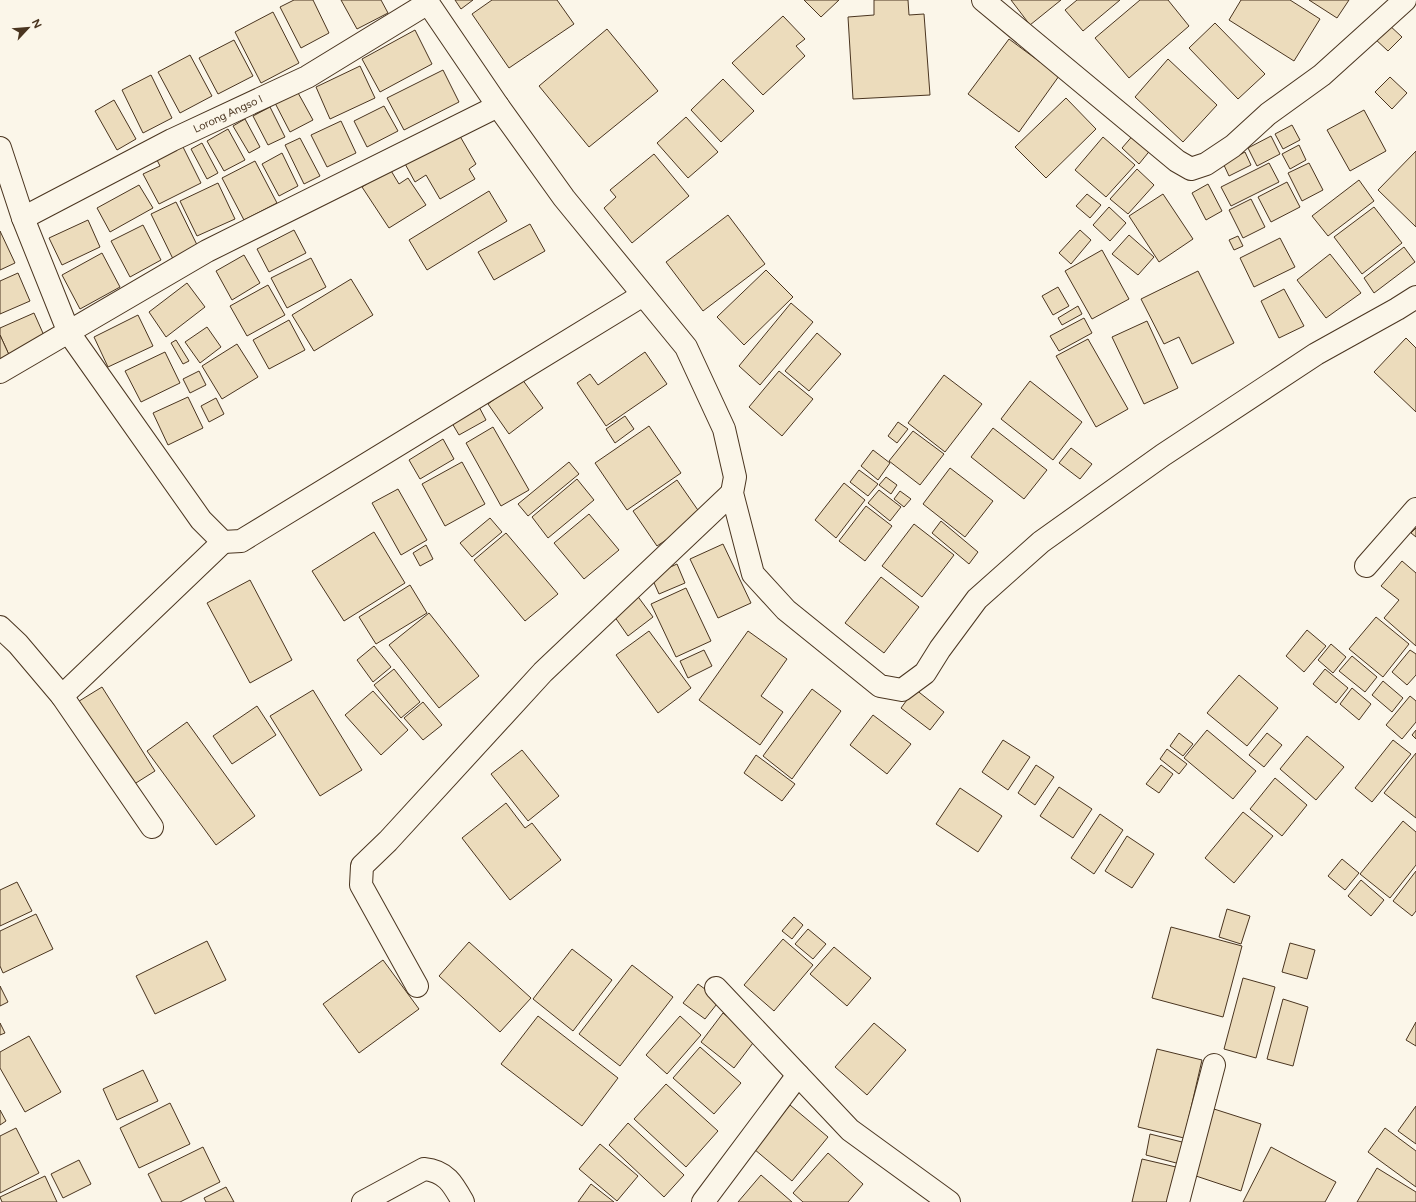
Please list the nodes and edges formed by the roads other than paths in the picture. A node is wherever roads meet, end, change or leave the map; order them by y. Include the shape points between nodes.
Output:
1 (983, 0) edge
2 (1405, 0) edge
3 (427, 2) edge
4 (498, 106) junction
5 (0, 148) edge
6 (23, 218) junction
7 (643, 295) junction
8 (1416, 297) edge
9 (69, 333) junction
10 (0, 372) edge
11 (732, 493) junction
12 (1416, 509) edge
13 (223, 542) junction
14 (1366, 566) dead end
15 (0, 628) edge
16 (62, 696) junction
17 (152, 827) dead end
18 (417, 986) dead end
19 (716, 988) dead end
20 (1214, 1065) dead end
21 (798, 1075) junction
22 (363, 1202) edge
23 (463, 1202) edge
24 (703, 1202) edge
25 (949, 1202) edge
26 (1178, 1202) edge

1 - 2 street via 1177,161 1191,169 1206,164 1233,146 1268,114 1322,75
3 - 4 street
3 - 6 street, Lorong Angso I via 307,77 172,140
4 - 7 street via 564,198
4 - 9 street via 207,251
5 - 6 street
6 - 9 street
7 - 11 street via 686,347 724,428 734,477
7 - 13 street via 241,541
8 - 11 street via 1316,354 1163,456 1042,542 977,599 925,673 902,690 880,686 786,610 753,574
9 - 10 street
9 - 13 street via 201,520
11 - 18 street via 543,672 362,866 361,885
12 - 14 street
13 - 16 street
15 - 16 street via 18,644
16 - 17 street
19 - 21 street
20 - 26 street
21 - 24 street
21 - 25 street via 850,1130
22 - 23 street via 424,1169 442,1174 451,1182

